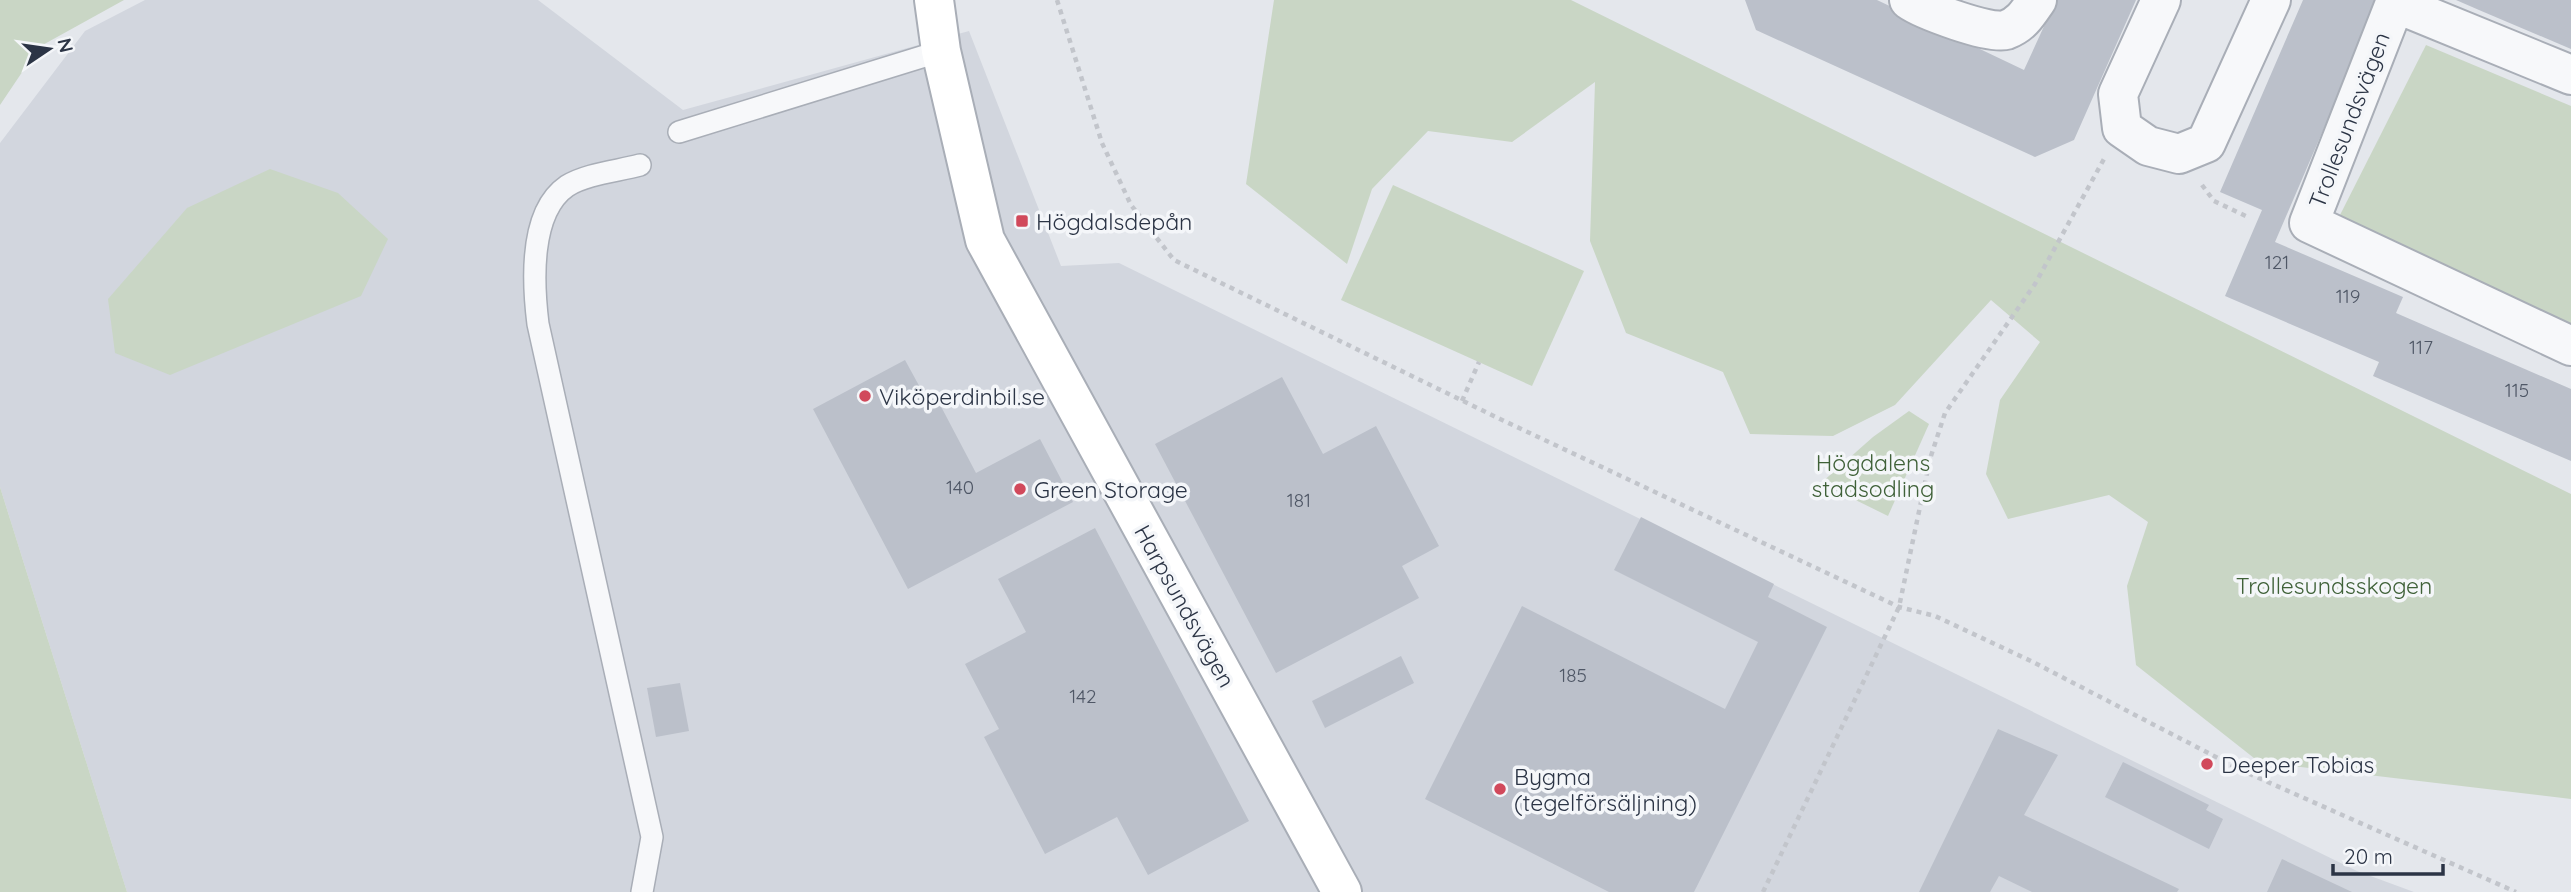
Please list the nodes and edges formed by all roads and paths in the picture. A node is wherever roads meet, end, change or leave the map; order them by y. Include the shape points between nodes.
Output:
1 (934, 0) edge
2 (1057, 0) edge
3 (1909, 0) edge
4 (2037, 0) edge
5 (2161, 0) edge
6 (2271, 0) edge
7 (941, 51) junction
8 (2571, 75) edge
9 (2122, 128) junction
10 (679, 132) dead end
11 (2179, 154) junction
12 (640, 165) dead end
13 (2250, 218) dead end
14 (2571, 346) edge
15 (1479, 362) dead end
16 (1462, 401) junction
17 (1899, 607) junction
18 (642, 892) edge
19 (1342, 892) edge
20 (1763, 892) edge
21 (2516, 892) edge

1 - 7 street, Harpsundsvägen
2 - 16 path via 1102,143 1130,205 1174,260
3 - 4 street via 1985,30 2005,31 2023,21
5 - 9 street via 2118,94
6 - 11 street via 2206,143
7 - 10 lane
7 - 19 street, Harpsundsvägen via 985,240
8 - 14 street, Trollesundsvägen via 2395,4 2309,223
9 - 11 street via 2148,146
9 - 17 path via 2035,284 1945,413 1930,459
11 - 13 path via 2214,201
12 - 18 lane via 575,182 558,194 542,220 534,283 538,324 652,837
15 - 16 path
16 - 17 path
17 - 20 path
17 - 21 path via 1935,616 2243,771

